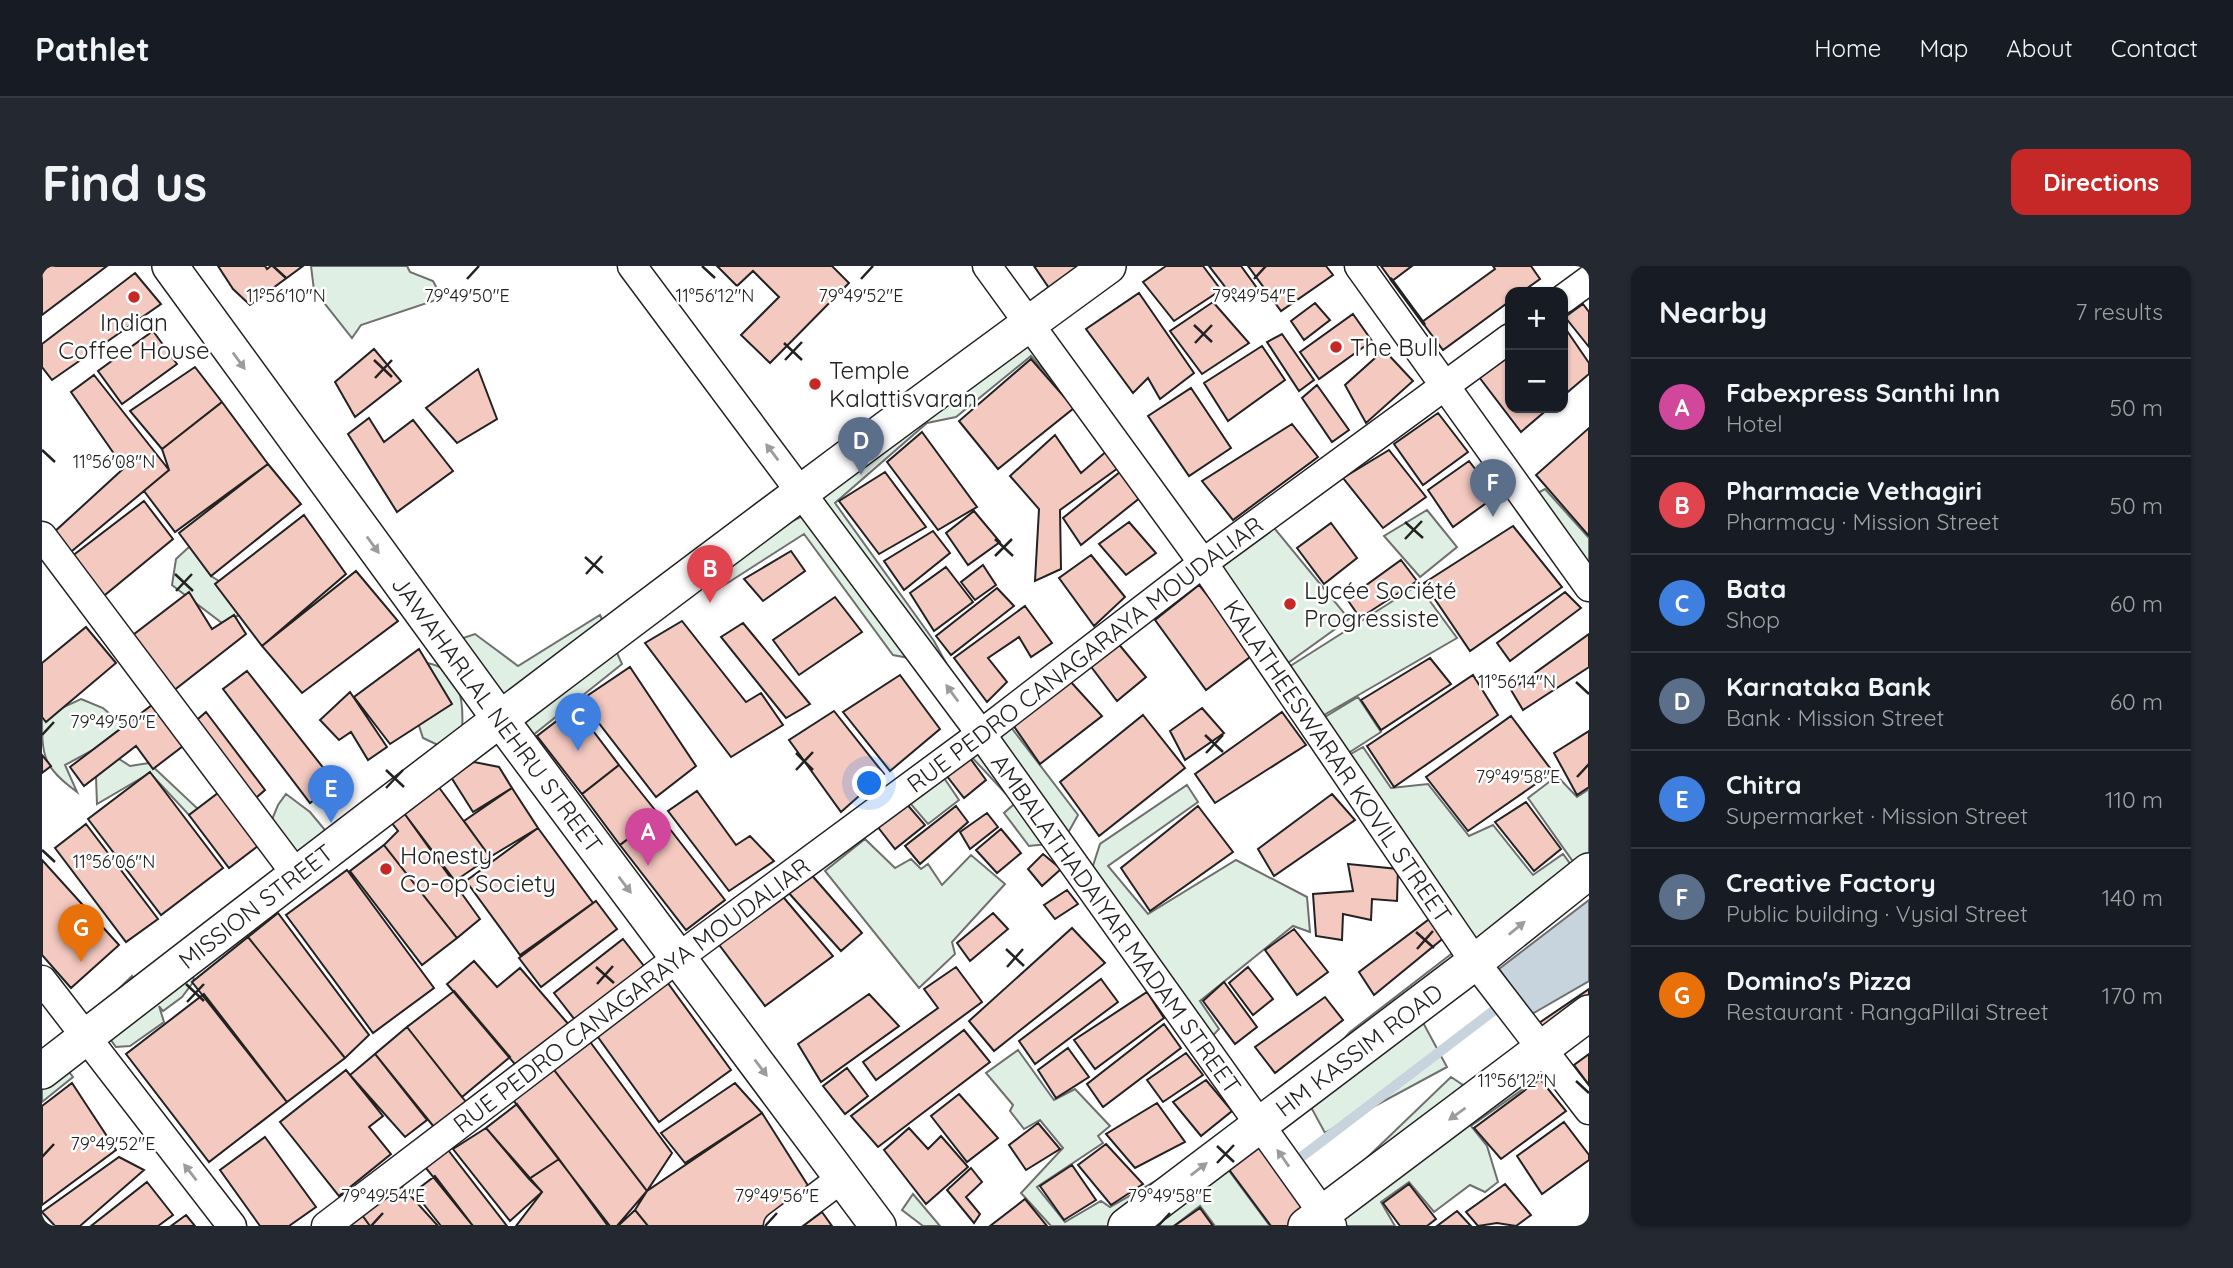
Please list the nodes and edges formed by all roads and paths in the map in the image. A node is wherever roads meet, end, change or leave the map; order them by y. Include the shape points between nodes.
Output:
1 (170, 266) edge
2 (632, 266) edge
3 (987, 266) edge
4 (1108, 266) edge
5 (1359, 266) edge
6 (1589, 280) edge
7 (1568, 295) edge
8 (1030, 323) junction
9 (1505, 342) edge
10 (1447, 384) junction
11 (802, 491) junction
12 (42, 536) edge
13 (1203, 563) junction
14 (1589, 587) edge
15 (500, 719) junction
16 (981, 734) junction
17 (1589, 870) edge
18 (296, 874) junction
19 (679, 957) junction
20 (1475, 962) junction
21 (42, 980) edge
22 (1589, 1013) edge
23 (84, 1038) junction
24 (1533, 1040) junction
25 (42, 1071) edge
26 (1589, 1110) edge
27 (1259, 1123) junction
28 (842, 1178) junction
29 (1320, 1222) edge
30 (232, 1226) edge
31 (326, 1226) edge
32 (778, 1226) edge
33 (878, 1226) edge
34 (1126, 1226) edge

1 -> 15 street, JAWAHARLAL NEHRU STREET
11 -> 2 street, AMBALATHADAIYAR MADAM STREET
3 - 8 street, KALATHEESWARAR KOVIL STREET
4 - 8 street, MISSION STREET
5 - 10 street
6 - 7 street
8 - 11 street, MISSION STREET
8 - 13 street, KALATHEESWARAR KOVIL STREET
9 - 10 street, RUE PEDRO CANAGARAYA MOUDALIAR
10 - 13 street, RUE PEDRO CANAGARAYA MOUDALIAR
10 - 14 street
11 - 15 street, MISSION STREET
16 -> 11 street, AMBALATHADAIYAR MADAM STREET
12 - 18 street
13 - 16 street, RUE PEDRO CANAGARAYA MOUDALIAR
13 - 20 street, KALATHEESWARAR KOVIL STREET
15 - 18 street, MISSION STREET
15 -> 19 street, JAWAHARLAL NEHRU STREET
16 - 19 street, RUE PEDRO CANAGARAYA MOUDALIAR
16 - 27 street, AMBALATHADAIYAR MADAM STREET
20 -> 17 street, HM KASSIM ROAD
18 - 23 street, MISSION STREET
19 -> 28 street, JAWAHARLAL NEHRU STREET
19 - 31 street, RUE PEDRO CANAGARAYA MOUDALIAR
20 - 24 street, KALATHEESWARAR KOVIL STREET
20 - 27 street, HM KASSIM ROAD
21 - 23 street
22 - 24 street
23 - 25 street, MISSION STREET
30 -> 23 street
24 - 26 street, KALATHEESWARAR KOVIL STREET
24 -> 29 street
29 -> 27 street, AMBALATHADAIYAR MADAM STREET
34 -> 27 street, HM KASSIM ROAD
28 - 32 street
28 - 33 street, JAWAHARLAL NEHRU STREET

